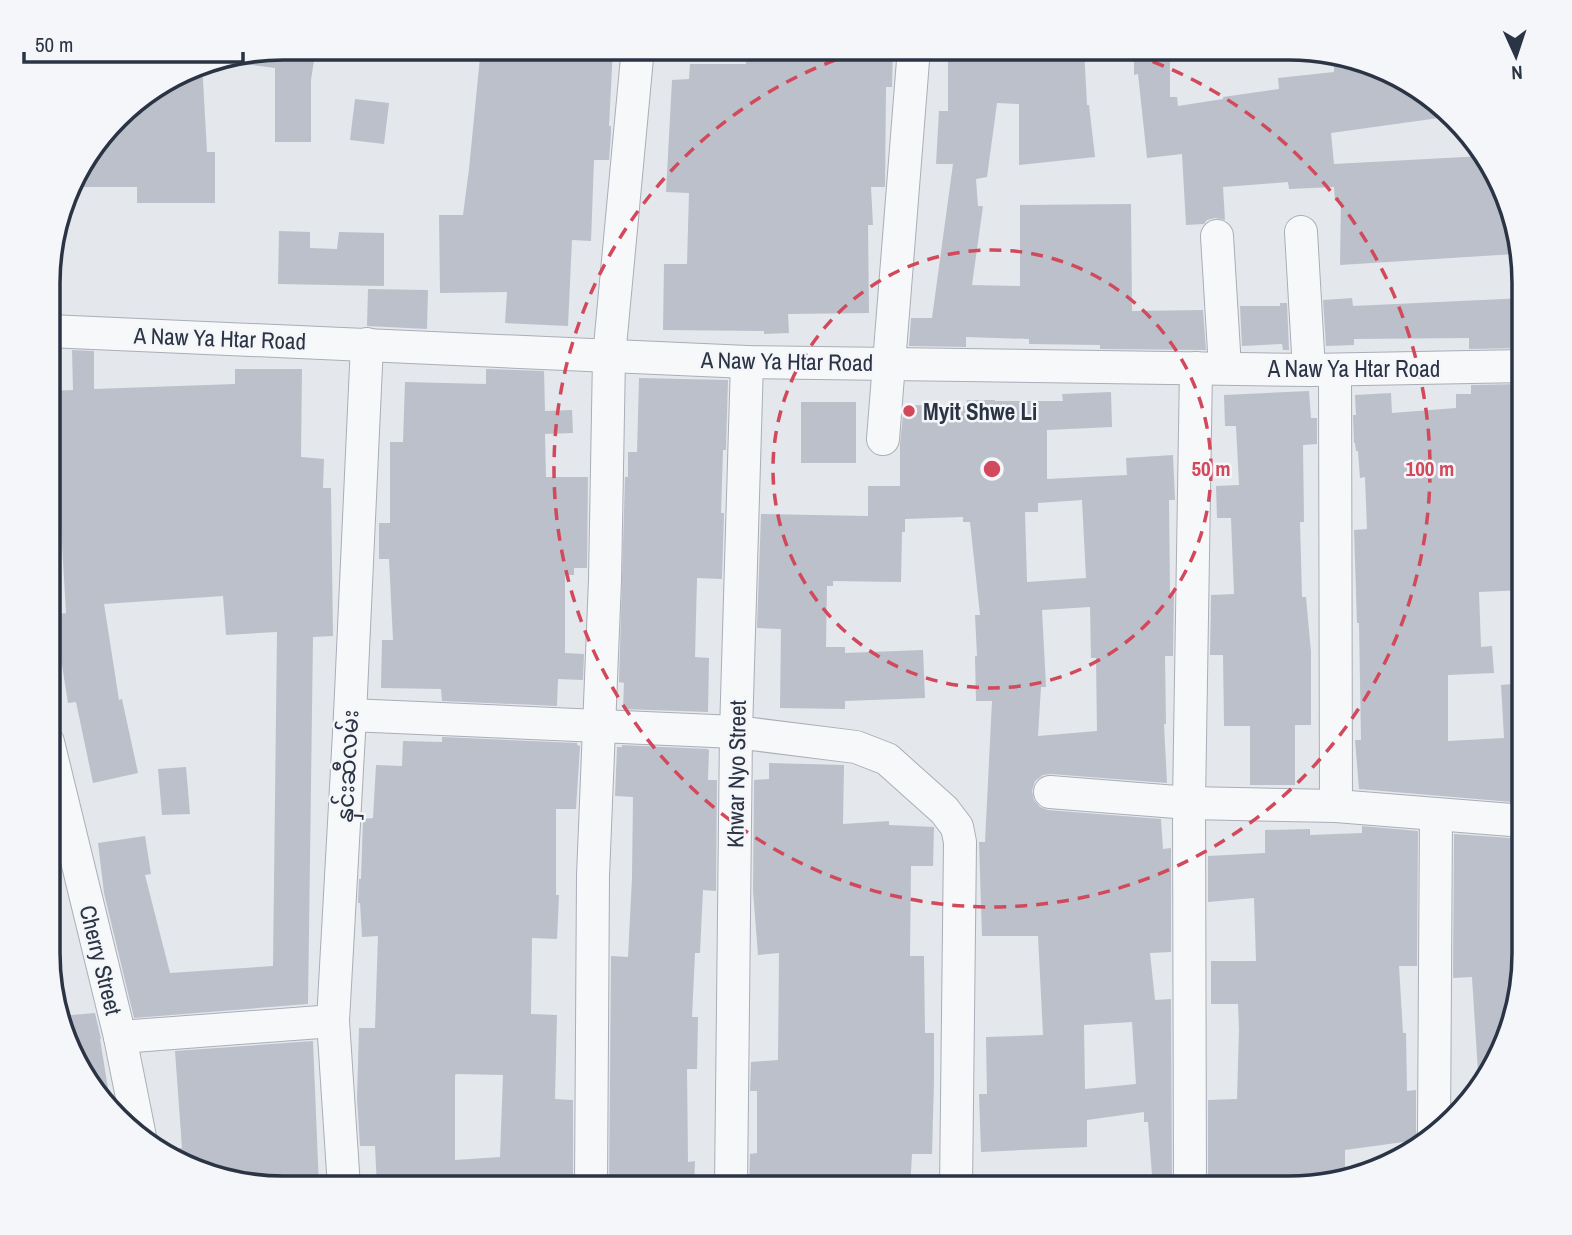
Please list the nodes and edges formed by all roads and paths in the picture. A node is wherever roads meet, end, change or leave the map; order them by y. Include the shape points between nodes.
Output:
1 (637, 60) edge
2 (914, 60) edge
3 (1301, 232) dead end
4 (1217, 236) dead end
5 (60, 331) edge
6 (367, 344) junction
7 (609, 357) junction
8 (747, 362) junction
9 (890, 363) junction
10 (1513, 366) edge
11 (1211, 368) junction
12 (1322, 370) junction
13 (883, 439) dead end
14 (350, 715) junction
15 (599, 727) junction
16 (736, 732) junction
17 (60, 791) edge
18 (1050, 792) dead end
19 (1189, 803) junction
20 (1336, 806) junction
21 (1436, 815) junction
22 (1512, 820) edge
23 (333, 1021) junction
24 (120, 1037) junction
25 (137, 1121) edge
26 (1434, 1122) edge
27 (343, 1175) edge
28 (591, 1175) edge
29 (731, 1175) edge
30 (956, 1176) edge
31 (1190, 1176) edge

1 - 7 street
2 - 9 street
3 - 12 street
4 - 11 street
5 - 6 street, A Naw Ya Htar Road
6 - 7 street, A Naw Ya Htar Road
6 - 14 street, နှင်းဆီလမ်း
7 - 8 street, A Naw Ya Htar Road
7 - 15 street
8 - 9 street, A Naw Ya Htar Road
8 - 16 street, Khwar Nyo Street
9 - 11 street, A Naw Ya Htar Road
9 - 13 street
10 - 12 street, A Naw Ya Htar Road
11 - 12 street, A Naw Ya Htar Road
11 - 19 street
12 - 20 street
14 - 15 street
14 - 23 street, နှင်းဆီလမ်း
15 - 16 street
15 - 28 street
16 - 29 street, Khwar Nyo Street
16 - 30 street via 856,747 887,760 957,827
17 - 24 street, Cherry Street
18 - 19 street
19 - 20 street
19 - 31 street
20 - 21 street
21 - 22 street
21 - 26 street
23 - 24 street
23 - 27 street, နှင်းဆီလမ်း
24 - 25 street, Cherry Street

